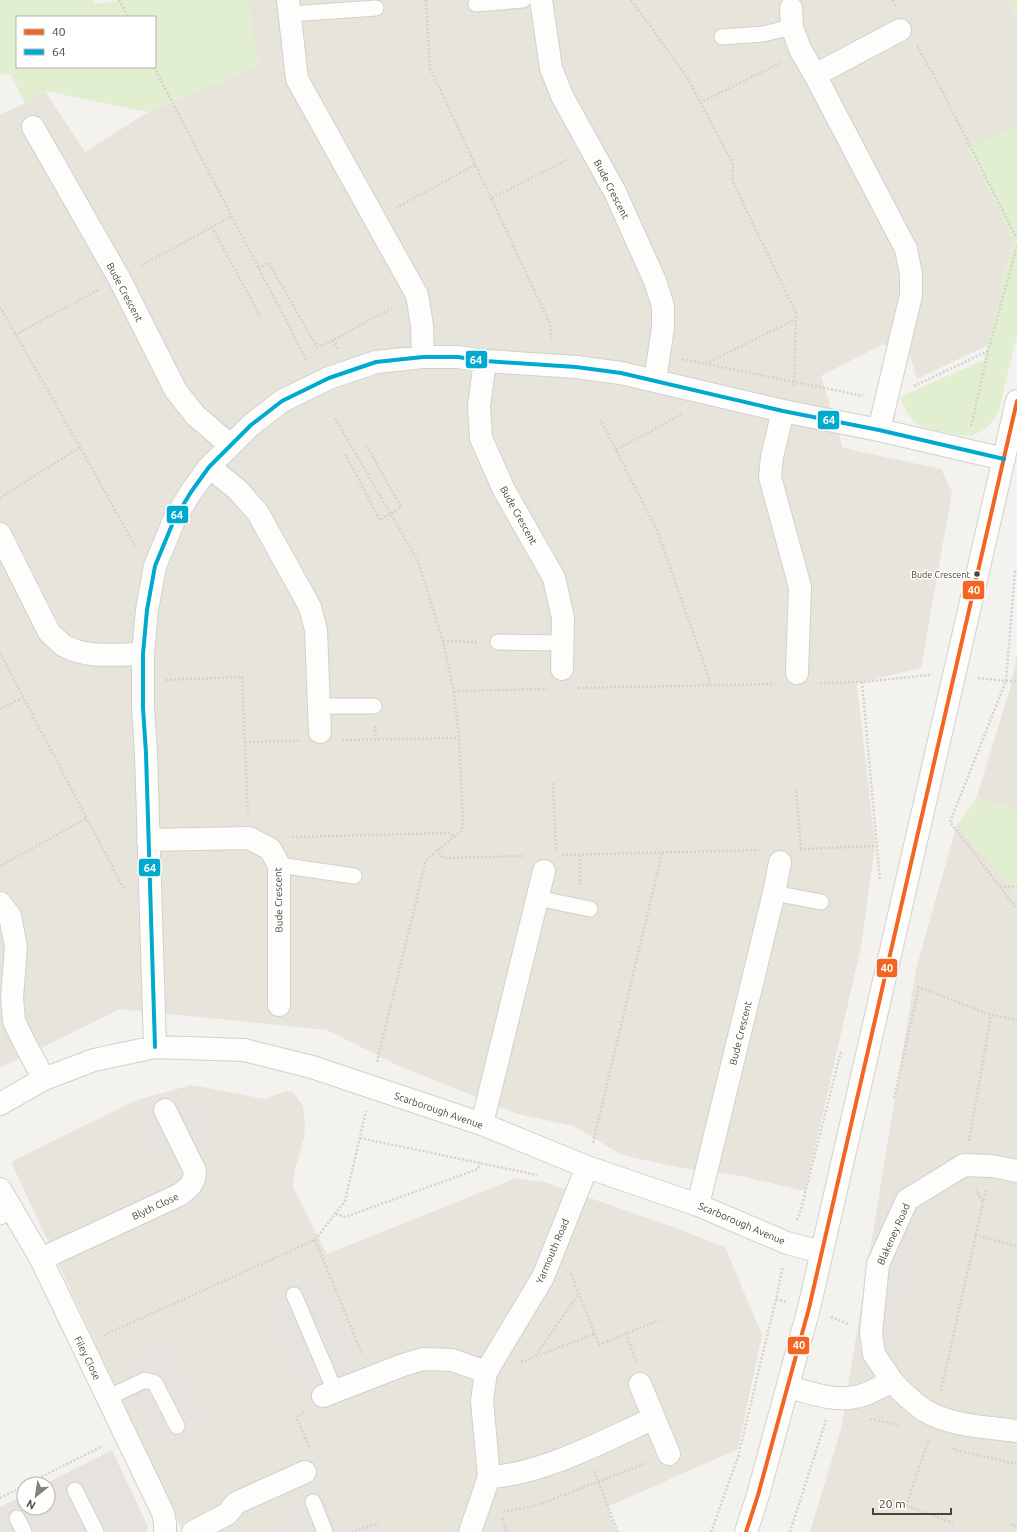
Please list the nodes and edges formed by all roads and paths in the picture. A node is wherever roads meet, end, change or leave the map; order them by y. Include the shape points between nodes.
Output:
1 (119, 0) edge
2 (426, 0) edge
3 (522, 0) edge
4 (541, 0) edge
5 (631, 0) edge
6 (893, 0) edge
7 (476, 4) dead end
8 (289, 7) edge
9 (376, 8) dead end
10 (127, 16) edge
11 (791, 18) joint
12 (904, 27) junction
13 (722, 37) dead end
14 (802, 52) junction
15 (155, 68) edge
16 (815, 75) junction
17 (700, 103) junction
18 (33, 127) dead end
19 (590, 148) junction
20 (476, 164) junction
21 (492, 198) junction
22 (374, 219) junction
23 (212, 227) dead end
24 (1017, 239) edge
25 (1017, 246) edge
26 (258, 268) junction
27 (417, 295) junction
28 (0, 307) edge
29 (260, 316) dead end
30 (797, 321) junction
31 (333, 340) junction
32 (338, 350) dead end
33 (988, 352) junction
34 (660, 353) junction
35 (423, 357) junction
36 (485, 361) junction
37 (308, 362) dead end
38 (705, 364) junction
39 (556, 365) junction
40 (655, 381) junction
41 (795, 382) junction
42 (688, 389) junction
43 (885, 400) junction
44 (1017, 401) edge
45 (787, 412) junction
46 (600, 419) dead end
47 (879, 430) junction
48 (230, 445) junction
49 (367, 446) dead end
50 (80, 447) junction
51 (616, 450) junction
52 (966, 450) junction
53 (345, 454) dead end
54 (1004, 459) junction
55 (209, 467) junction
56 (0, 498) edge
57 (0, 534) edge
58 (155, 566) junction
59 (1015, 571) dead end
60 (443, 641) dead end
61 (498, 642) joint
62 (563, 643) junction
63 (0, 653) edge
64 (143, 654) junction
65 (562, 669) dead end
66 (797, 673) dead end
67 (972, 677) dead end
68 (1017, 680) edge
69 (143, 681) junction
70 (1006, 681) junction
71 (862, 682) dead end
72 (710, 685) dead end
73 (454, 691) dead end
74 (23, 698) junction
75 (320, 706) junction
76 (374, 706) dead end
77 (0, 709) edge
78 (312, 736) joint
79 (459, 738) junction
80 (341, 740) dead end
81 (245, 742) junction
82 (553, 783) dead end
83 (796, 791) dead end
84 (87, 818) junction
85 (289, 837) dead end
86 (454, 837) junction
87 (249, 838) junction
88 (148, 840) junction
89 (877, 846) junction
90 (801, 848) junction
91 (436, 850) junction
92 (760, 850) dead end
93 (662, 853) junction
94 (580, 855) junction
95 (788, 855) joint
96 (525, 856) dead end
97 (279, 865) junction
98 (0, 866) edge
99 (544, 871) dead end
100 (354, 876) dead end
101 (881, 882) dead end
102 (1017, 886) edge
103 (999, 888) junction
104 (774, 893) junction
105 (537, 898) junction
106 (150, 901) junction
107 (821, 902) dead end
108 (0, 903) edge
109 (585, 908) joint
110 (1017, 909) edge
111 (279, 1006) dead end
112 (991, 1015) junction
113 (1017, 1020) edge
114 (155, 1047) junction
115 (841, 1049) dead end
116 (376, 1065) dead end
117 (44, 1079) junction
118 (894, 1098) dead end
119 (0, 1104) edge
120 (164, 1110) dead end
121 (366, 1111) dead end
122 (482, 1124) junction
123 (360, 1138) junction
124 (480, 1162) junction
125 (964, 1165) junction
126 (992, 1166) junction
127 (587, 1167) junction
128 (1017, 1171) edge
129 (541, 1176) dead end
130 (0, 1190) edge
131 (983, 1203) junction
132 (698, 1205) junction
133 (6, 1214) edge
134 (336, 1214) junction
135 (975, 1235) junction
136 (316, 1240) junction
137 (557, 1242) junction
138 (787, 1243) junction
139 (1017, 1246) edge
140 (821, 1252) junction
141 (41, 1259) junction
142 (579, 1292) junction
143 (294, 1295) dead end
144 (659, 1320) dead end
145 (626, 1333) junction
146 (594, 1334) junction
147 (82, 1345) junction
148 (535, 1356) junction
149 (490, 1367) junction
150 (371, 1377) junction
151 (892, 1381) junction
152 (640, 1384) joint
153 (788, 1387) junction
154 (329, 1393) joint
155 (107, 1398) junction
156 (936, 1416) junction
157 (654, 1418) junction
158 (866, 1418) dead end
159 (827, 1419) dead end
160 (903, 1425) dead end
161 (177, 1426) dead end
162 (1017, 1431) edge
163 (125, 1435) junction
164 (950, 1445) dead end
165 (586, 1450) junction
166 (669, 1454) joint
167 (1017, 1464) edge
168 (305, 1472) dead end
169 (43, 1476) edge
170 (488, 1477) junction
171 (598, 1481) junction
172 (16, 1490) edge
173 (75, 1490) dead end
174 (0, 1498) edge
175 (892, 1500) dead end
176 (313, 1502) dead end
177 (906, 1506) junction
178 (500, 1513) dead end
179 (17, 1518) dead end
180 (380, 1523) dead end
181 (953, 1523) dead end
182 (1011, 1524) dead end
183 (1017, 1526) edge
184 (24, 1532) edge
185 (96, 1532) edge
186 (165, 1532) edge
187 (193, 1532) edge
188 (326, 1532) edge
189 (351, 1532) edge
190 (470, 1532) edge
191 (618, 1532) edge
192 (711, 1532) edge
193 (746, 1532) edge
194 (790, 1532) edge

1 - 10 path
2 - 20 path via 430,68
3 - 7 lane
4 - 19 street, Bude Crescent via 551,68 562,96
5 - 17 path via 686,77
6 - 12 path
8 - 9 lane
8 - 22 street via 297,79
11 - 13 lane via 763,34
11 - 14 street
12 - 16 street
12 - 24 path via 936,79
14 - 16 street
14 - 17 path
15 - 26 path
16 - 43 street via 906,249 911,274 911,296
17 - 30 path via 733,164 732,180 796,313
18 - 48 street, Bude Crescent via 119,278 176,391 196,416
19 - 21 path
19 - 34 street, Bude Crescent via 615,192 655,281 663,306
20 - 21 path
20 - 22 path
21 - 39 path via 550,324
22 - 27 street
23 - 29 path
25 - 33 path
26 - 31 path via 269,263 317,347
26 - 37 path
27 - 31 path
27 - 35 street via 422,325
28 - 50 path
30 - 38 path via 792,321
30 - 41 path
31 - 32 path
33 - 43 path
33 - 52 path
34 - 38 path
34 - 40 street, Bude Crescent
35 - 36 street
35 - 48 street via 376,362 329,378 282,401
36 - 39 street
36 - 62 street, Bude Crescent via 480,406 481,438 504,490 554,578 563,618
38 - 41 path
39 - 40 street via 621,373
40 - 42 street
41 - 43 path
41 - 45 path
42 - 45 street
42 - 51 path via 682,414
43 - 47 street
44 - 54 street
45 - 47 street
45 - 66 street via 772,457 770,477 800,587
46 - 51 path
47 - 52 street
48 - 55 street
49 - 53 path via 400,507 380,520
50 - 56 path
50 - 58 path via 134,546
51 - 72 path via 657,530
52 - 54 street
54 - 140 street
55 - 58 street via 174,520
55 - 75 street via 238,490 258,512 310,607 316,630
57 - 64 street via 49,632 62,644 76,651 99,654
58 - 64 street
59 - 70 path
60 - 61 path
61 - 62 lane
62 - 65 street, Bude Crescent
63 - 74 path
64 - 69 street
67 - 70 path
68 - 70 path
69 - 81 path via 242,677
69 - 88 street
70 - 103 path via 950,822
71 - 89 path
73 - 79 path
74 - 77 path
74 - 84 path
75 - 76 lane
75 - 78 street
78 - 81 path
79 - 80 path
79 - 86 path via 463,822 462,830
81 - 87 path
82 - 94 path via 556,855
83 - 90 path
84 - 98 path
84 - 106 path via 123,888
85 - 86 path via 449,833
86 - 91 path
87 - 88 street, Bude Crescent
87 - 97 street, Bude Crescent via 270,849
88 - 106 street
89 - 90 path
89 - 101 path
90 - 95 path
91 - 96 path via 444,858
91 - 116 path via 426,860
92 - 93 path
93 - 94 path
93 - 127 path
94 - 109 path
95 - 104 street, Bude Crescent
97 - 100 lane
97 - 111 street, Bude Crescent
99 - 105 street
102 - 103 path
103 - 110 path
104 - 107 lane
104 - 132 street, Bude Crescent
105 - 109 lane
105 - 122 street
106 - 114 street
108 - 117 street via 10,916 16,947 12,998 14,1021
112 - 113 path
112 - 118 path via 919,987
112 - 125 path
114 - 117 street, Scarborough Avenue via 94,1060
114 - 122 street, Scarborough Avenue via 244,1050 312,1066
115 - 138 path via 801,1209
117 - 119 street, Scarborough Avenue
120 - 141 street, Blyth Close via 195,1171 195,1180 190,1188
121 - 123 path
122 - 127 street, Scarborough Avenue
123 - 124 path
123 - 134 path via 345,1201
124 - 129 path
124 - 134 path via 478,1169 345,1217
125 - 126 street
125 - 131 path
125 - 151 street, Blakeney Road via 907,1200 878,1264 871,1333 874,1354
126 - 128 street
126 - 131 path
127 - 132 street, Scarborough Avenue
127 - 137 street, Yarmouth Road
130 - 133 street, Filey Close
131 - 135 path
132 - 138 street, Scarborough Avenue
133 - 141 street, Filey Close
134 - 136 path
135 - 139 path
135 - 156 path
136 - 147 path
136 - 150 path
137 - 142 path
137 - 149 street, Yarmouth Road via 543,1277
138 - 140 street, Scarborough Avenue
138 - 192 path via 738,1457
140 - 153 street
141 - 147 street, Filey Close
142 - 146 path
142 - 148 path
143 - 154 lane
144 - 145 path
145 - 146 path via 599,1345
145 - 152 path via 640,1372
146 - 148 path
147 - 155 street, Filey Close
148 - 149 path via 510,1366
149 - 150 street via 452,1360 423,1359
149 - 170 street, Yarmouth Road via 482,1401
150 - 154 street
151 - 153 street via 855,1398 832,1398
151 - 156 street, Blakeney Road via 914,1403
152 - 157 street
153 - 193 street
155 - 161 lane via 145,1380 155,1383
155 - 163 street, Filey Close
156 - 162 street, Blakeney Road via 953,1422
156 - 177 path
157 - 165 street
157 - 166 street
158 - 160 path
159 - 194 path
163 - 169 path
163 - 186 street, Filey Close via 163,1513
164 - 167 path via 955,1450
165 - 170 street via 543,1466 502,1477
165 - 171 path
166 - 171 path
168 - 187 street via 236,1503 226,1514
170 - 190 street, Yarmouth Road
171 - 178 path via 535,1506
171 - 191 path
172 - 174 path
173 - 185 lane
175 - 177 path
176 - 188 lane
177 - 181 path
179 - 184 lane
180 - 189 path
182 - 183 path

